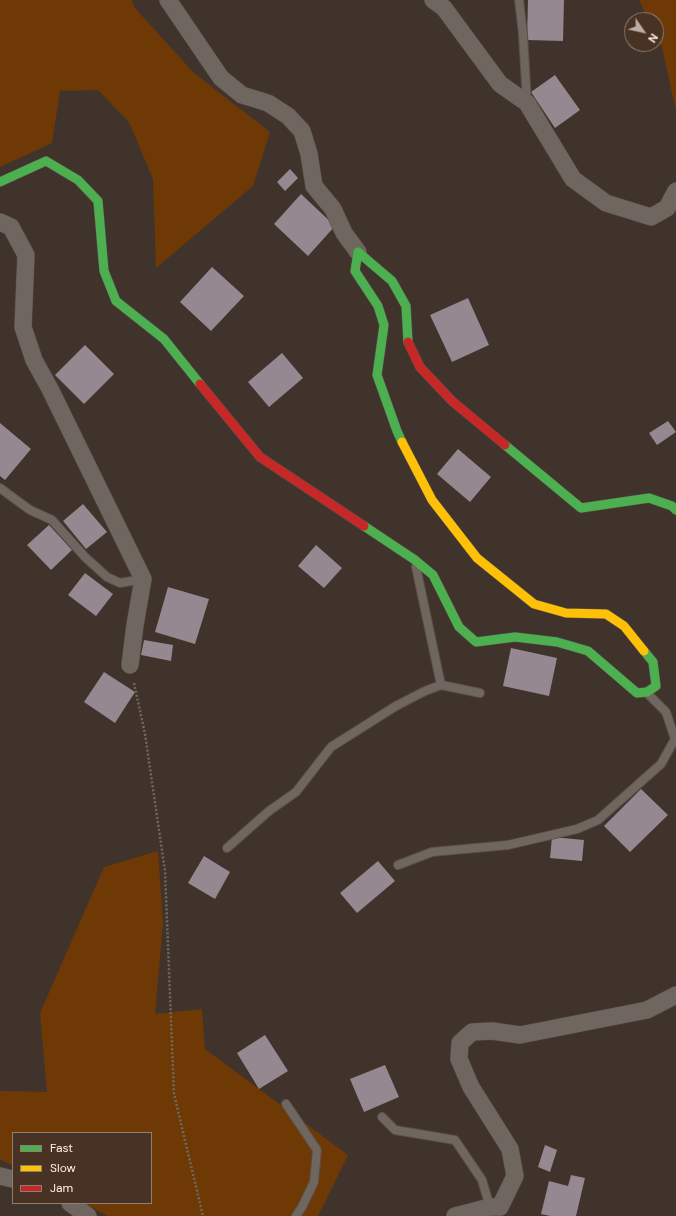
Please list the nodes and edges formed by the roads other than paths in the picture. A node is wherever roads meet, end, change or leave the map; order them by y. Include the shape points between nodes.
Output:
1 (168, 0) edge
2 (433, 0) edge
3 (519, 0) edge
4 (527, 103) junction
5 (0, 182) edge
6 (676, 192) edge
7 (0, 222) edge
8 (358, 252) junction
9 (0, 488) edge
10 (676, 510) edge
11 (415, 560) junction
12 (143, 579) junction
13 (130, 665) road end
14 (441, 685) junction
15 (646, 692) junction
16 (480, 694) dead end
17 (227, 848) dead end
18 (398, 865) dead end
19 (676, 995) edge
20 (286, 1104) dead end
21 (382, 1117) dead end
22 (0, 1176) edge
23 (12, 1179) edge
24 (71, 1204) edge
25 (498, 1210) edge
26 (88, 1216) edge
27 (296, 1216) edge
28 (455, 1216) edge

1 - 8 street via 221,78 242,95 268,103 288,116 302,132 309,154 314,186 333,209 344,233
2 - 4 street via 444,8 500,84
3 - 4 lane
4 - 6 street via 573,180 606,203 651,217 667,208
5 - 11 street via 46,161 78,180 98,202 104,272 116,301 164,339 260,457
7 - 12 street via 11,227 26,255 22,327 34,360
8 - 10 street via 392,281 406,306 407,340 420,367 452,401 581,508 649,498 672,506
8 - 15 street via 355,271 378,306 384,325 378,375 397,431 432,500 477,558 534,604 566,613 606,614 624,626 653,662 656,686
9 - 12 lane via 30,510 52,520 107,577 120,583
11 - 14 lane
11 - 15 street via 433,575 459,627 476,642 515,637 557,642 588,651 637,693
12 - 13 street
14 - 16 lane
14 - 17 lane via 396,706 330,747 296,792 269,811
15 - 18 lane via 666,712 675,739 662,764 598,820 577,829 508,845 432,852
19 - 25 street via 648,1010 520,1035 492,1031 472,1032 460,1043 459,1059 471,1087 510,1149 515,1176
20 - 27 lane via 317,1150 314,1182
21 - 25 lane via 395,1130 455,1140 482,1180
22 - 23 street
24 - 26 street
25 - 28 street

